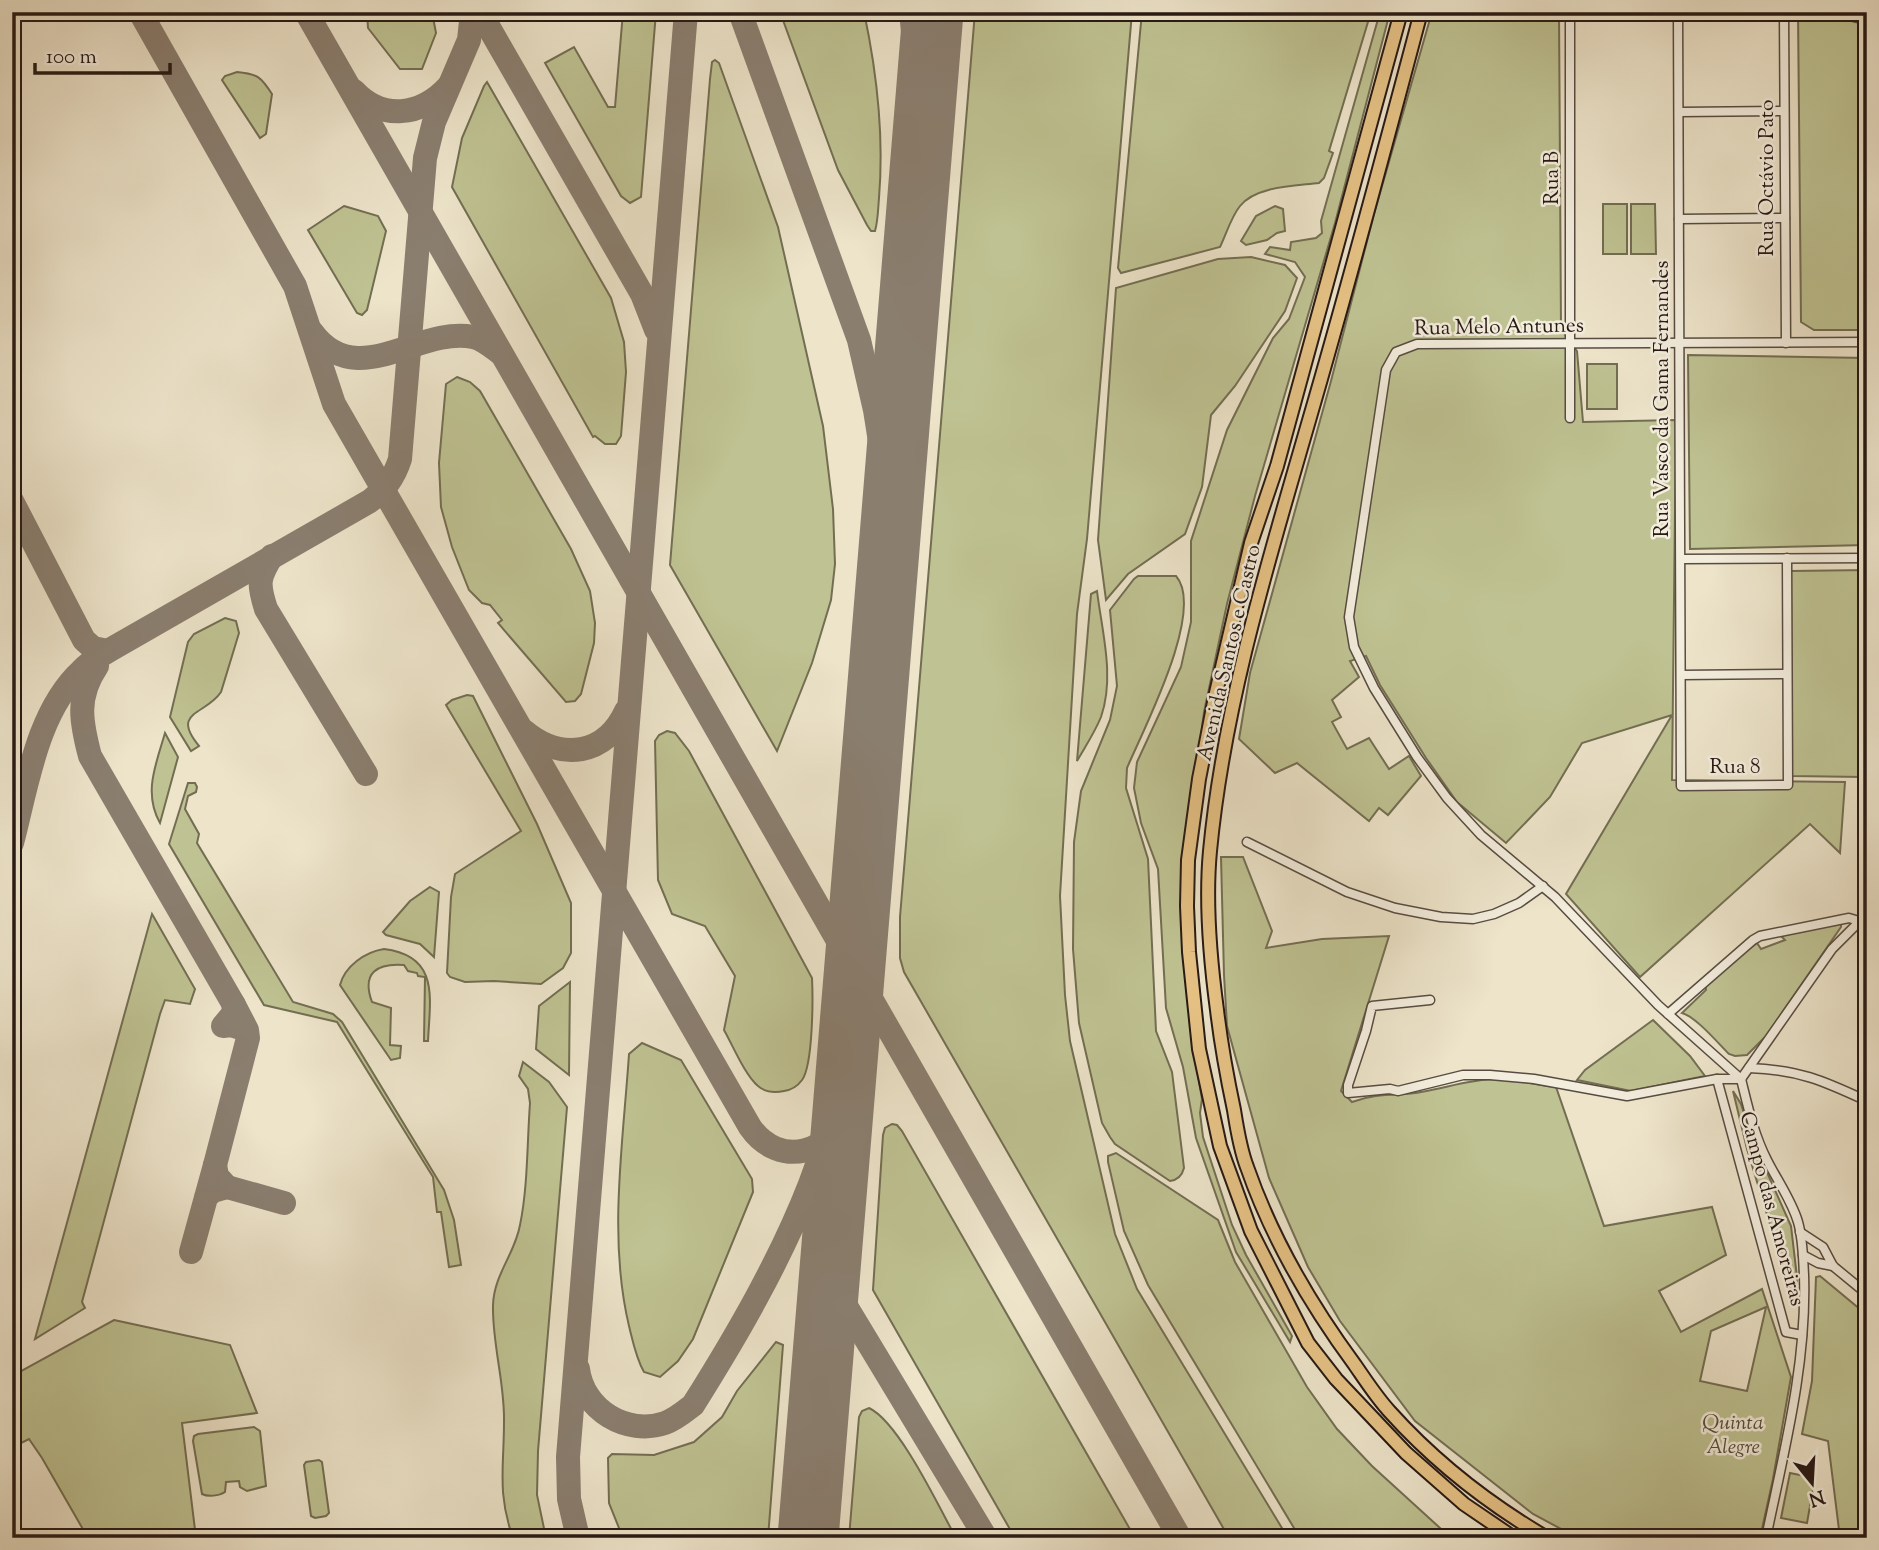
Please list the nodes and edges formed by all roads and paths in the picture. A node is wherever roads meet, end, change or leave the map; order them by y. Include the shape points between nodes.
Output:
1 (1401, 12) edge
2 (1421, 12) edge
3 (1570, 12) edge
4 (1678, 12) edge
5 (1784, 12) edge
6 (1835, 12) edge
7 (1867, 20) edge
8 (1784, 111) junction
9 (1680, 112) junction
10 (1785, 218) junction
11 (1679, 219) junction
12 (1867, 342) edge
13 (1681, 343) junction
14 (1786, 343) junction
15 (1570, 344) junction
16 (1570, 418) dead end
17 (1787, 558) junction
18 (1867, 558) edge
19 (1682, 559) junction
20 (1787, 674) junction
21 (1681, 675) junction
22 (1682, 786) joint
23 (1247, 842) dead end
24 (1543, 886) junction
25 (1867, 914) edge
26 (1863, 922) edge
27 (1430, 1000) dead end
28 (1668, 1014) junction
29 (1749, 1068) junction
30 (1717, 1079) junction
31 (1741, 1079) junction
32 (1867, 1101) edge
33 (1800, 1232) junction
34 (1803, 1255) junction
35 (1833, 1266) junction
36 (1867, 1294) edge
37 (1802, 1335) junction
38 (1547, 1537) edge
39 (1514, 1538) edge
40 (1766, 1538) edge

1 - 39 main road, Avenida Santos e Castro via 1277,466 1251,543 1215,697 1188,860 1189,952 1199,1049 1220,1146 1251,1231 1308,1343 1406,1453 1464,1504
2 - 38 main road, Avenida Santos e Castro via 1236,691 1210,853 1211,951 1222,1051 1240,1143 1284,1255 1331,1332 1387,1409 1455,1474
3 - 15 street, Rua B
4 - 9 street, Rua Vasco da Gama Fernandes
5 - 8 street, Rua Octávio Pato
6 - 7 street
8 - 9 street
8 - 10 street, Rua Octávio Pato
9 - 11 street, Rua Vasco da Gama Fernandes
10 - 11 street
10 - 14 street, Rua Octávio Pato
11 - 13 street, Rua Vasco da Gama Fernandes
12 - 14 street, Rua Melo Antunes
13 - 14 street, Rua Melo Antunes
13 - 15 street, Rua Melo Antunes
13 - 19 street, Rua Vasco da Gama Fernandes
15 - 16 street, Rua B
15 - 24 street, Rua Melo Antunes via 1417,344 1396,352 1386,369 1349,617 1353,647 1417,757 1481,835
17 - 18 street
17 - 19 street
17 - 20 street
19 - 21 street, Rua Vasco da Gama Fernandes
20 - 21 street
20 - 22 street, Rua 8 via 1788,785
21 - 22 street, Rua Vasco da Gama Fernandes
23 - 24 street via 1347,892 1441,917 1473,919 1494,914
24 - 28 street
25 - 26 street
26 - 28 street via 1849,918 1760,936
26 - 29 street via 1832,949
27 - 30 street via 1372,1006 1348,1093 1398,1091 1463,1075 1534,1079 1627,1096
28 - 31 street
29 - 31 street
29 - 32 street via 1810,1076
30 - 31 street
30 - 37 street, Campo das Amoreiras via 1786,1332
31 - 33 street, Campo das Amoreiras via 1765,1158
33 - 34 street, Campo das Amoreiras
33 - 35 street, Campo das Amoreiras via 1824,1247
34 - 35 street, Campo das Amoreiras
34 - 37 street, Campo das Amoreiras
35 - 36 street, Campo das Amoreiras
37 - 40 street, Campo das Amoreiras

